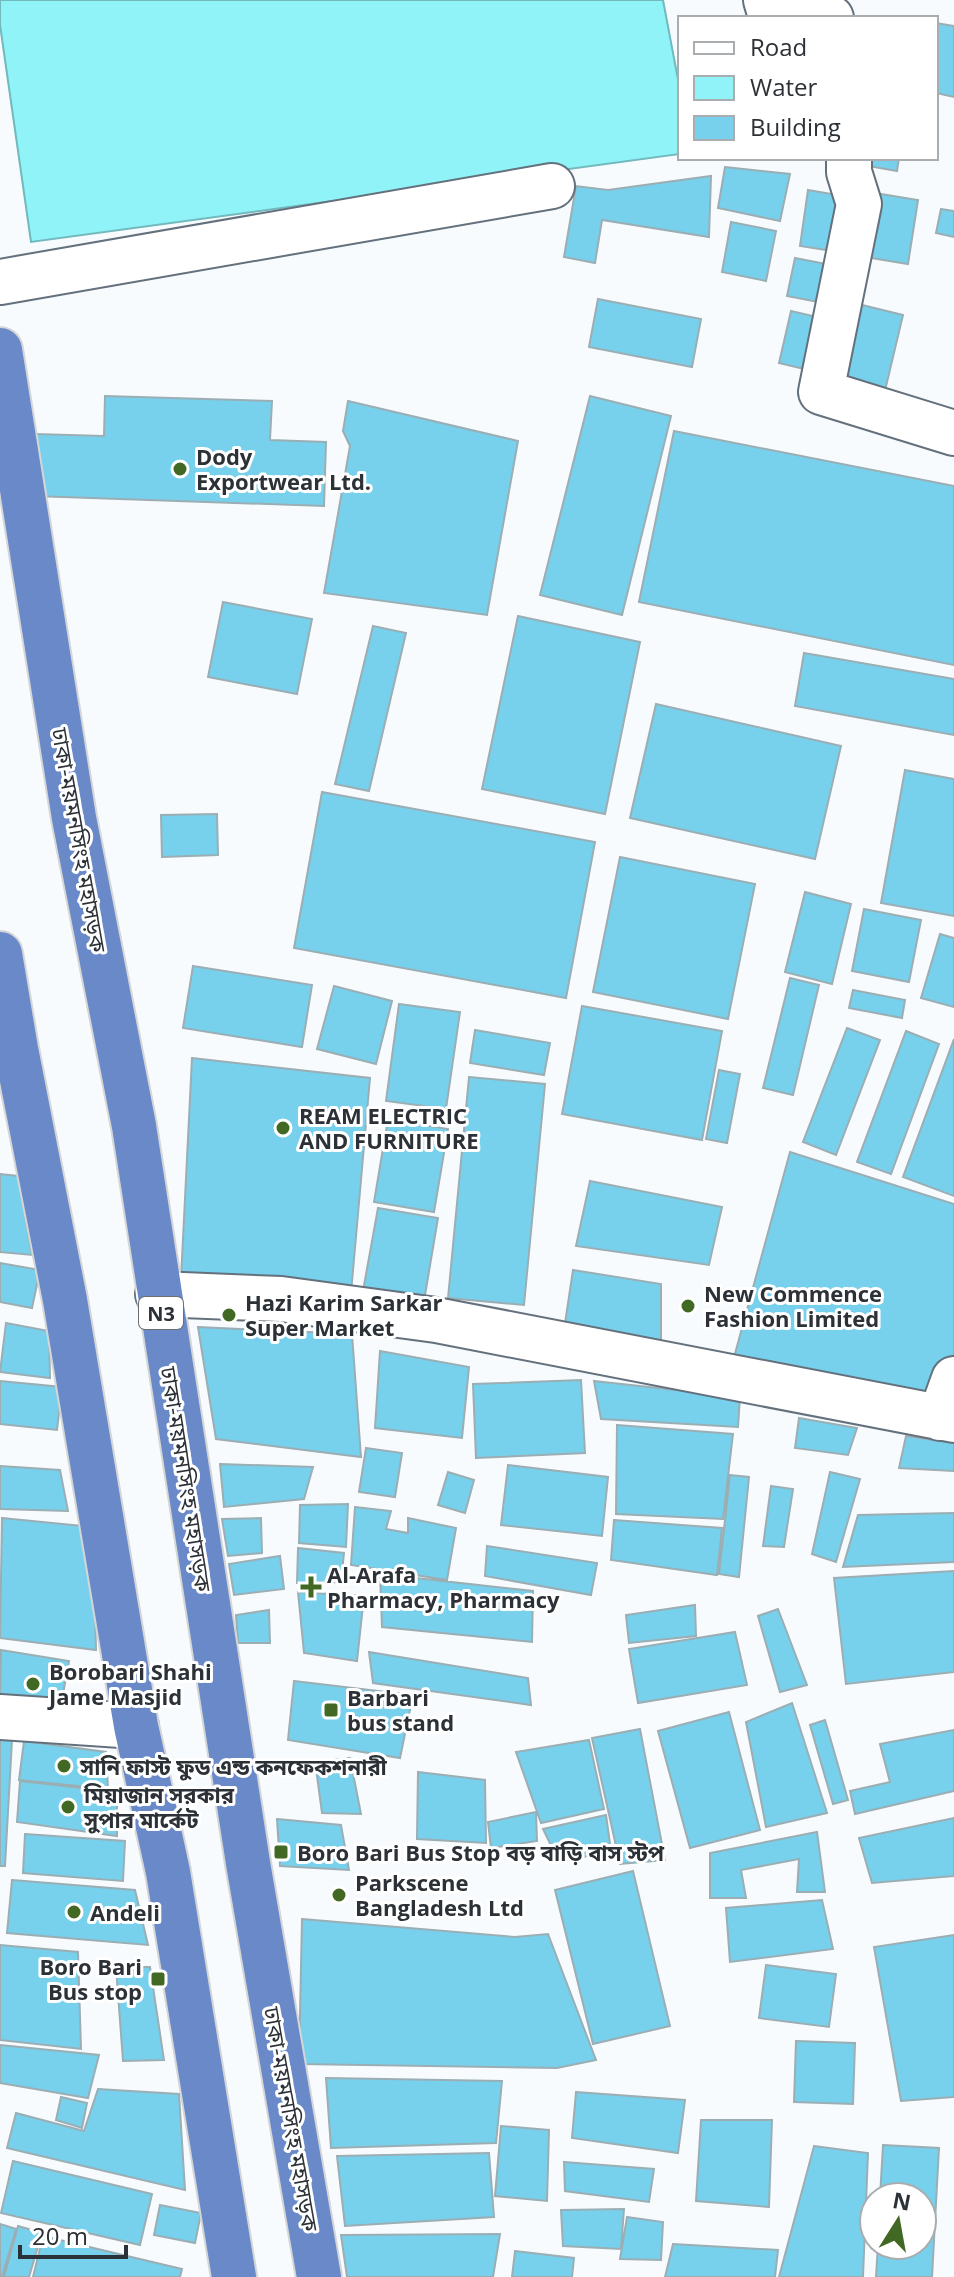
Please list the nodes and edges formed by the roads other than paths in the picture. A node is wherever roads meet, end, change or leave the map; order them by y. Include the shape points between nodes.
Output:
1 (766, 0) edge
2 (816, 16) edge
3 (849, 160) edge
4 (552, 186) dead end
5 (0, 282) edge
6 (0, 350) edge
7 (954, 433) edge
8 (0, 954) edge
9 (158, 1294) junction
10 (949, 1406) edge
11 (0, 1717) edge
12 (136, 1726) junction
13 (234, 2277) edge
14 (319, 2277) edge

1 - 2 street via 769,10
3 - 7 street via 859,204 821,392
4 - 5 street
6 - 9 highway, ঢাকা-ময়মনসিংহ মহাসড়ক / N3 via 74,818 134,1126
8 - 12 highway
9 - 10 street via 281,1299 436,1320
9 - 14 highway, ঢাকা-ময়মনসিংহ মহাসড়ক / N3
11 - 12 street
12 - 13 highway via 168,1872

